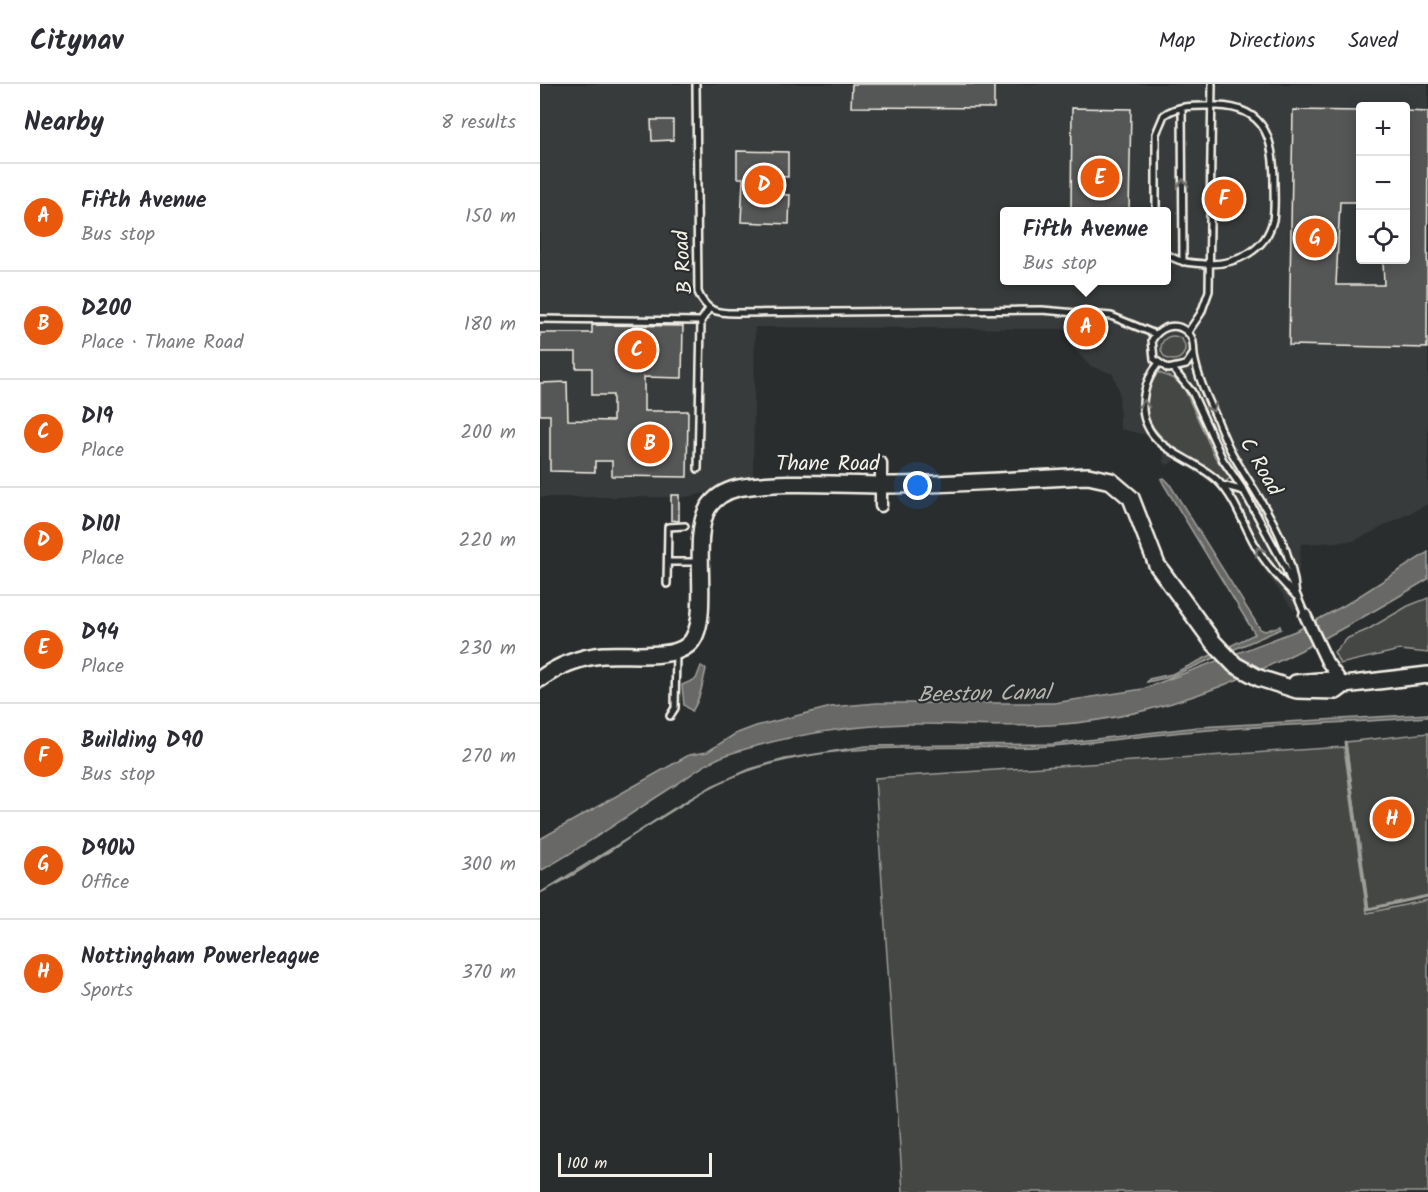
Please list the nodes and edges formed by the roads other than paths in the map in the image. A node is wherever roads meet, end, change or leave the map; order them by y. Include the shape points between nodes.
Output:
1 (696, 84) edge
2 (1212, 84) edge
3 (1213, 106) junction
4 (1182, 107) junction
5 (1156, 207) edge
6 (1171, 256) edge
7 (1183, 262) junction
8 (1209, 264) junction
9 (710, 309) junction
10 (540, 319) edge
11 (701, 321) junction
12 (1188, 332) junction
13 (1155, 334) junction
14 (1194, 353) junction
15 (1158, 364) junction
16 (1174, 370) junction
17 (881, 464) dead end
18 (698, 469) dead end
19 (882, 485) junction
20 (1222, 485) junction
21 (1244, 491) junction
22 (881, 506) dead end
23 (686, 526) dead end
24 (668, 562) junction
25 (700, 562) junction
26 (667, 584) dead end
27 (1296, 596) junction
28 (1305, 615) joint
29 (676, 651) junction
30 (1428, 675) edge
31 (540, 679) edge
32 (1344, 685) junction
33 (670, 716) dead end

1 - 9 lane, B Road via 698,292
2 - 3 lane
3 - 4 lane
3 - 8 lane
3 - 8 lane via 1244,111 1268,134 1274,157 1274,215 1269,231 1251,252 1228,263
4 - 5 lane via 1164,115 1157,127
7 -> 4 lane
6 - 7 lane
7 - 8 lane
8 - 12 lane via 1207,298
9 - 11 lane, B Road
9 - 13 lane via 735,314 1042,310 1111,316
10 - 11 lane
11 - 18 lane, B Road
12 - 13 lane via 1167,326
12 - 14 lane, C Road
13 - 15 lane via 1151,353
14 - 16 lane via 1186,365
14 -> 27 lane, C Road via 1202,387 1232,453 1286,546 1294,570
15 - 16 lane
20 -> 15 lane, C Road via 1158,440 1146,424 1143,396
16 - 21 lane, C Road via 1186,382 1223,460
17 - 19 street
19 - 22 street
19 - 25 street, Thane Road via 730,490 714,500 705,516
19 - 32 street, Thane Road via 1088,476 1111,481 1131,498 1157,566 1212,642 1243,670 1280,684 1331,680
20 - 21 lane, C Road
27 -> 20 lane, C Road via 1258,550
21 - 27 lane, C Road via 1285,567
23 - 24 lane via 668,527
24 - 25 lane
24 - 26 lane
25 - 29 street, Thane Road via 698,629 692,641
27 - 28 lane, C Road
28 - 32 street via 1322,652
29 - 31 street via 594,656 564,665
29 - 33 lane via 675,708
30 - 32 street, Thane Road

